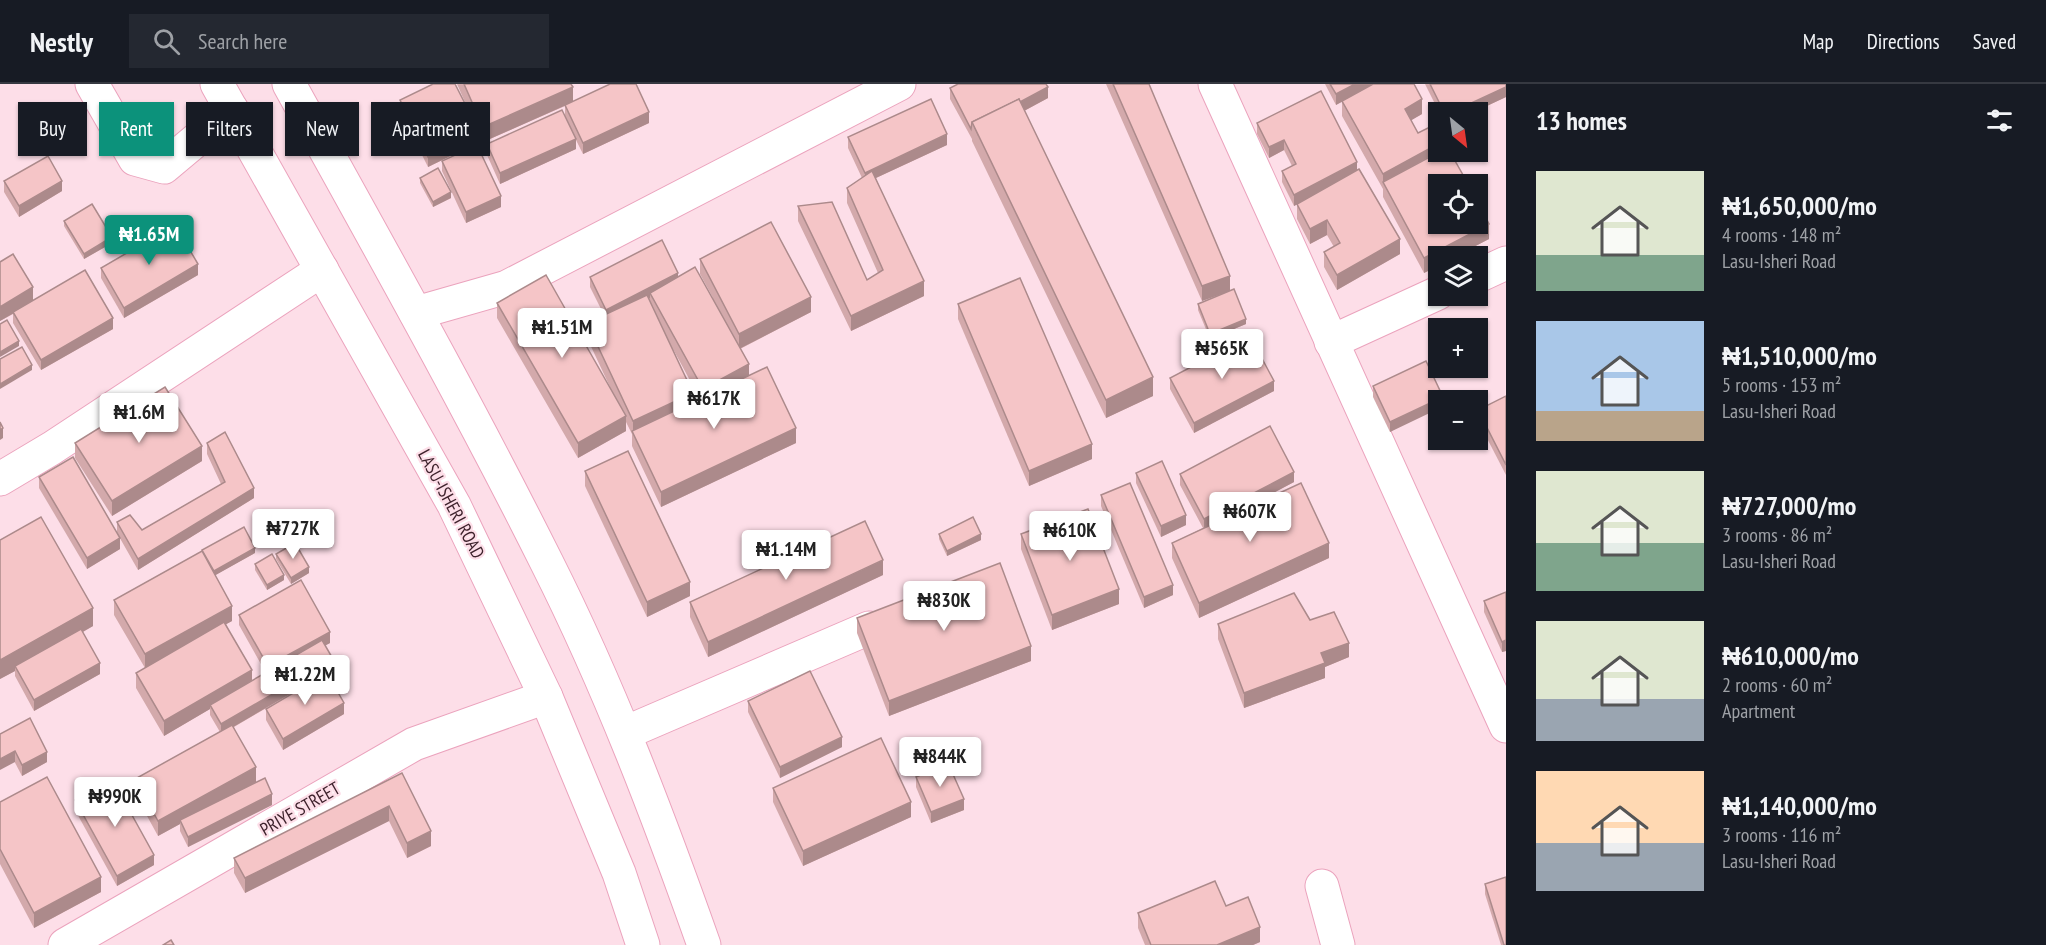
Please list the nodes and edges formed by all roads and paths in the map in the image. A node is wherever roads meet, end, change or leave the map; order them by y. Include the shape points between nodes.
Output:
1 (92, 84) edge
2 (289, 84) edge
3 (899, 84) edge
4 (1215, 84) edge
5 (225, 97) edge
6 (1506, 263) edge
7 (322, 270) junction
8 (1488, 271) edge
9 (1428, 298) edge
10 (416, 313) junction
11 (1331, 342) junction
12 (0, 478) edge
13 (868, 628) edge
14 (546, 697) junction
15 (1506, 726) edge
16 (625, 734) junction
17 (1322, 886) dead end
18 (65, 945) edge
19 (643, 945) edge
20 (704, 945) edge
21 (1338, 945) edge

1 - 5 street via 135,159 164,167
2 - 10 street
3 - 10 street via 507,287
4 - 11 street
5 - 7 street, LASU-ISHERI ROAD
6 - 8 street
7 - 12 street via 52,448
7 - 14 street, LASU-ISHERI ROAD via 454,505
9 - 11 street
10 - 16 street via 548,564
11 - 15 street
13 - 16 street
14 - 18 street, PRIYE STREET via 414,744
14 - 19 street, LASU-ISHERI ROAD via 620,873
16 - 20 street
17 - 21 street

